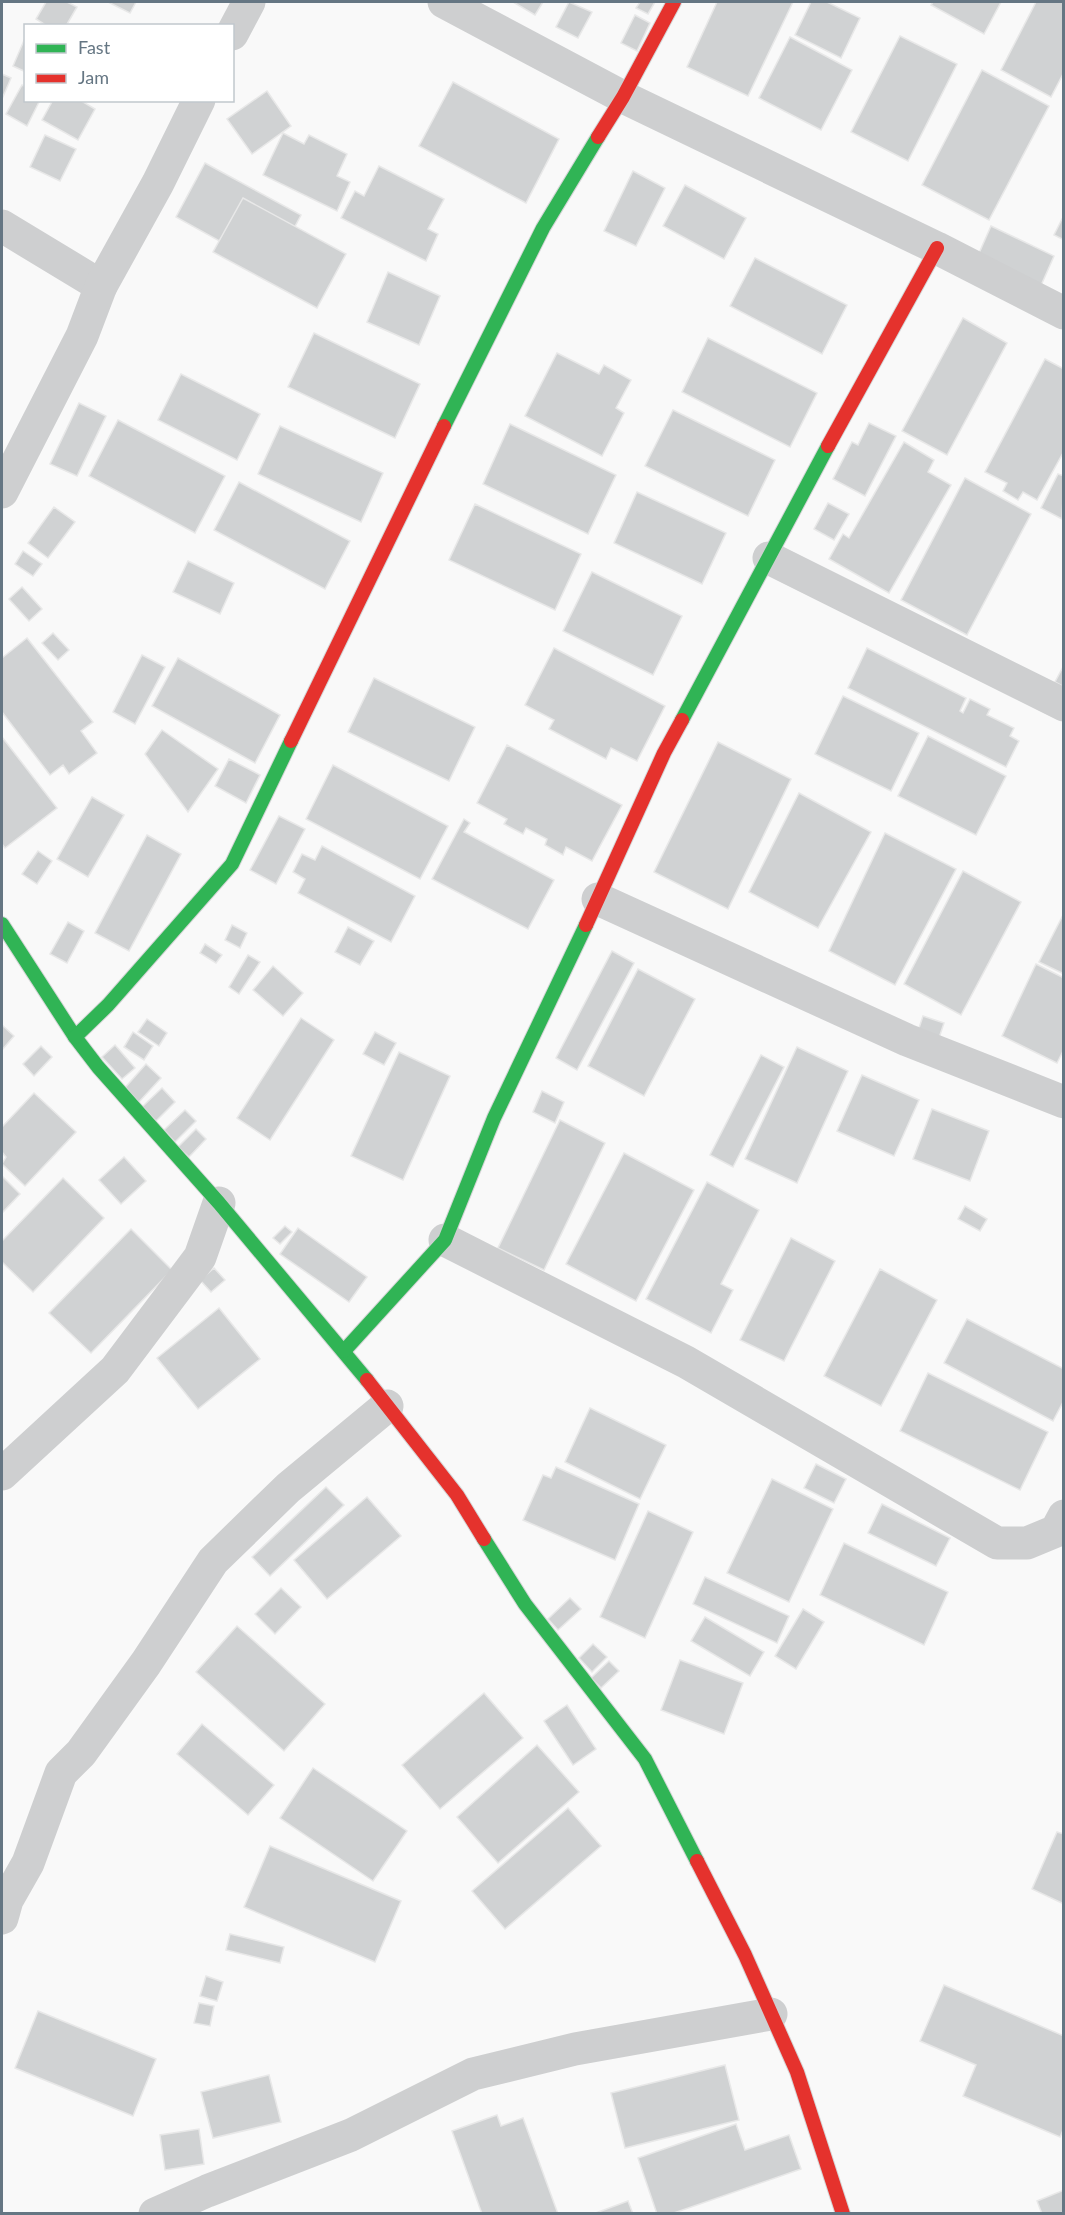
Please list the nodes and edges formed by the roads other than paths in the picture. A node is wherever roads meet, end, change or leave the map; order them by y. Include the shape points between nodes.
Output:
1 (249, 2) edge
2 (444, 2) edge
3 (674, 2) edge
4 (234, 30) edge
5 (623, 97) junction
6 (198, 102) edge
7 (2, 226) edge
8 (938, 248) junction
9 (101, 286) junction
10 (1064, 313) edge
11 (2, 492) edge
12 (770, 558) junction
13 (1064, 705) edge
14 (598, 899) junction
15 (2, 924) edge
16 (75, 1037) junction
17 (1064, 1102) edge
18 (219, 1203) junction
19 (445, 1240) junction
20 (344, 1351) junction
21 (387, 1406) junction
22 (2, 1474) edge
23 (1064, 1516) edge
24 (2, 1918) edge
25 (771, 2014) junction
26 (155, 2214) edge
27 (843, 2214) edge

1 - 4 street
2 - 5 street
3 - 5 street
5 - 8 street
5 - 16 street via 543,228 232,864
6 - 9 street
7 - 9 street
8 - 10 street
8 - 12 street
9 - 11 street via 82,336
12 - 13 street
12 - 14 street via 664,753
14 - 17 street via 907,1040
14 - 19 street via 494,1118
15 - 16 street
16 - 18 street
18 - 20 street
18 - 22 street via 200,1257 115,1370
19 - 20 street
19 - 23 street via 686,1362 997,1543 1037,1539 1056,1531
20 - 21 street
21 - 24 street via 288,1488 213,1561 140,1672 81,1753 61,1773 28,1863 7,1900
21 - 25 street via 457,1495 525,1604 645,1759
25 - 26 street via 575,2049 473,2074 351,2135
25 - 27 street via 808,2102

